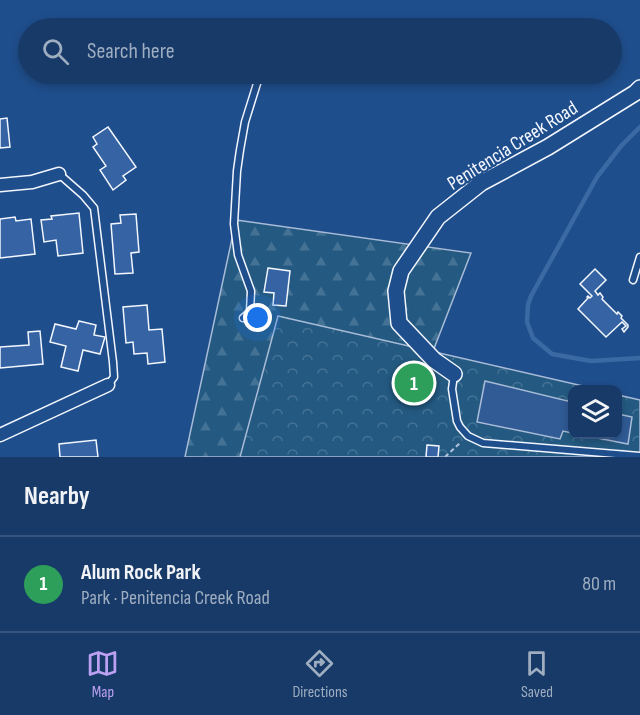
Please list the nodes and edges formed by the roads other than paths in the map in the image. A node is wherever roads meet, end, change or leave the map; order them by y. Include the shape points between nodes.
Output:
1 (257, 84) edge
2 (640, 88) edge
3 (59, 174) joint
4 (0, 185) edge
5 (640, 257) edge
6 (633, 280) dead end
7 (243, 318) dead end
8 (454, 374) joint
9 (108, 385) joint
10 (0, 435) edge
11 (640, 456) edge

1 - 7 lane via 245,122 237,171 234,224 238,255 251,291 250,312
2 - 8 street, Penitencia Creek Road via 548,147 481,183 438,217 401,271 396,291 399,322 434,360
3 - 4 street
3 - 9 lane via 94,208 113,362 114,377
5 - 6 lane
8 - 11 lane, Penitencia Creek Road via 457,421 468,436 483,443
9 - 10 street

